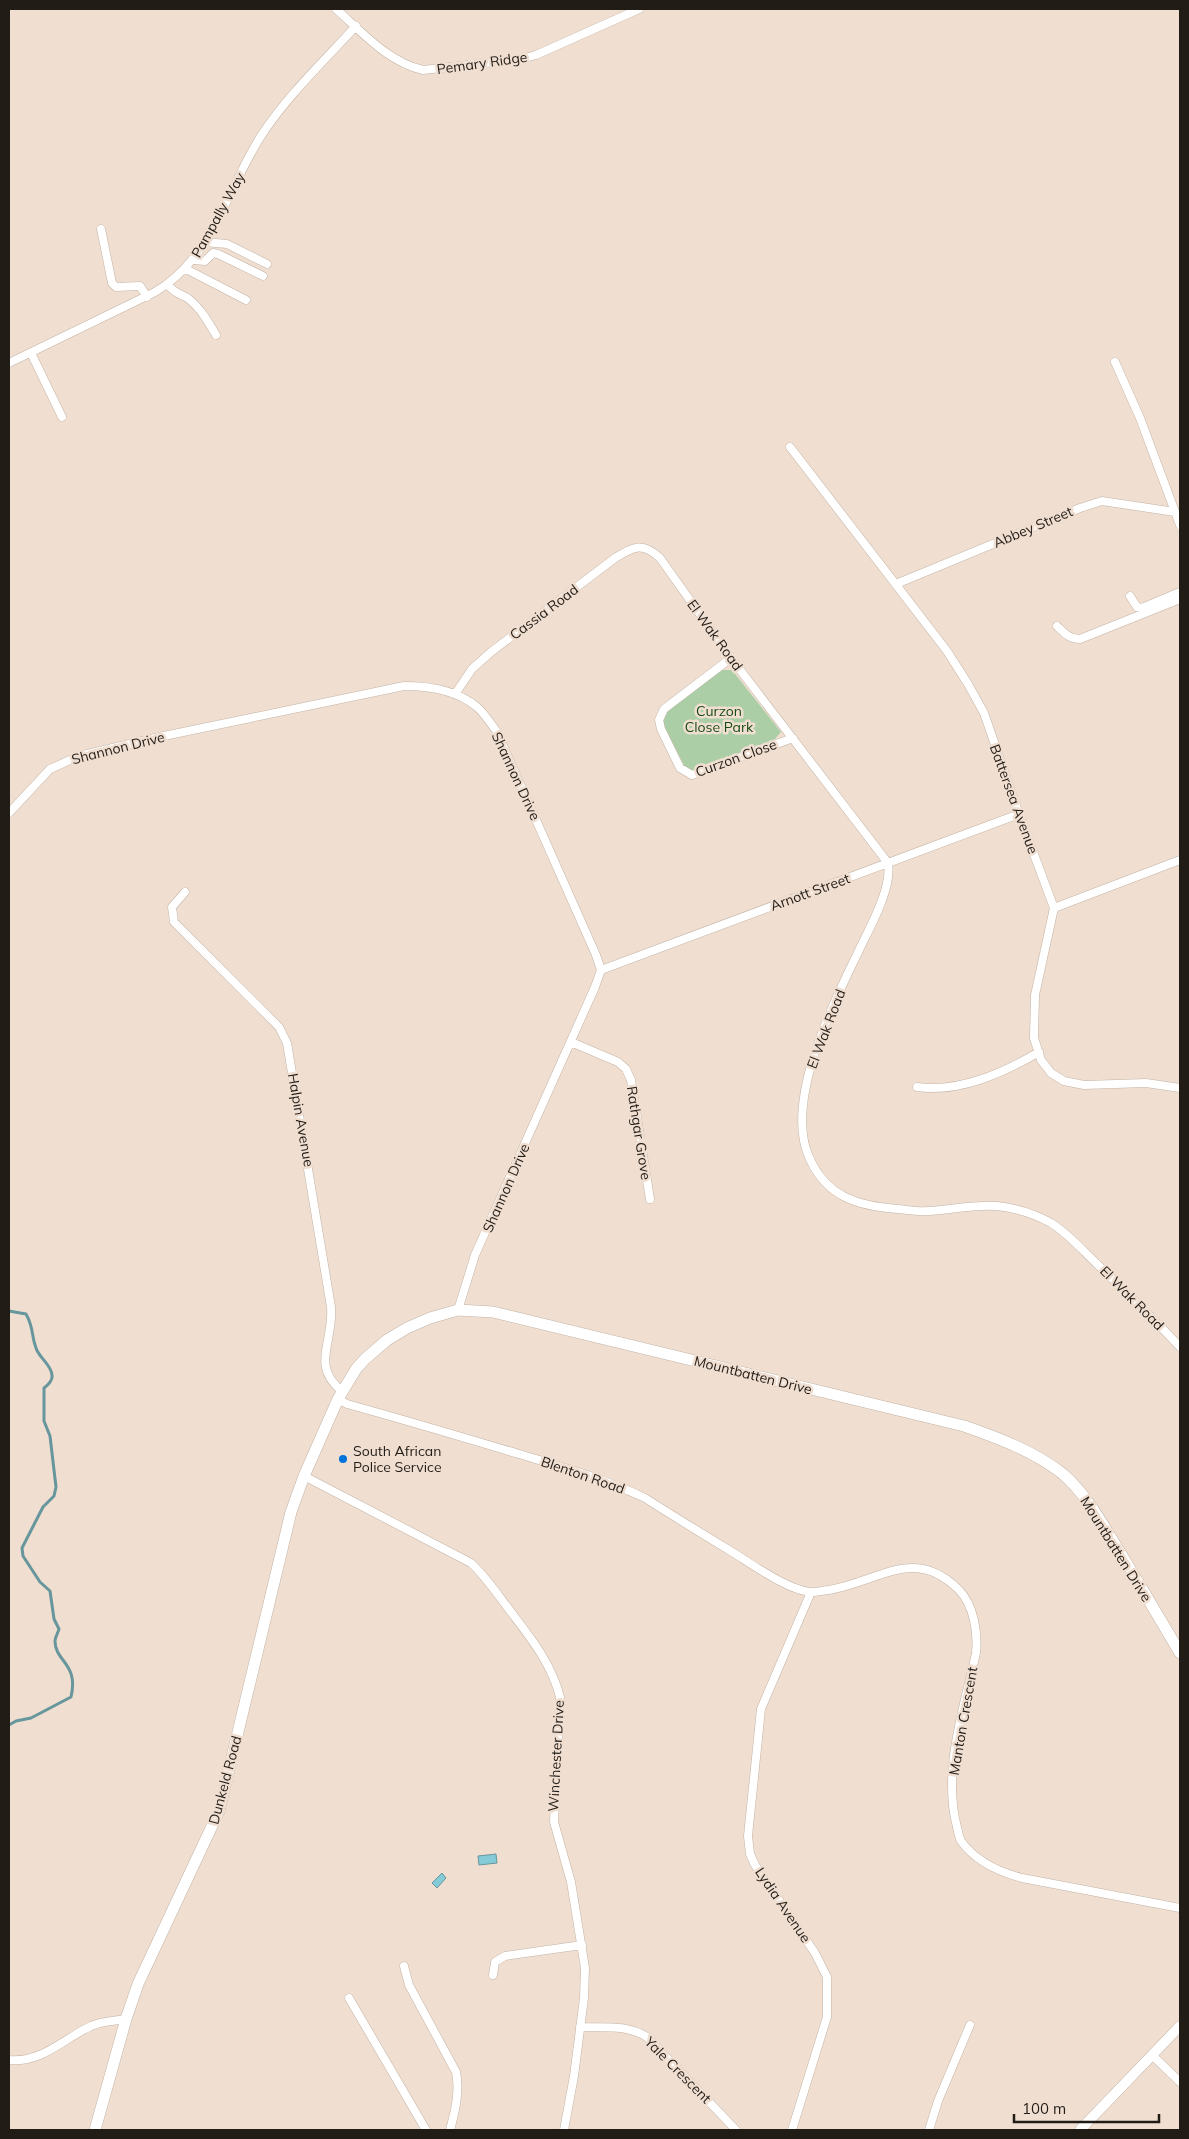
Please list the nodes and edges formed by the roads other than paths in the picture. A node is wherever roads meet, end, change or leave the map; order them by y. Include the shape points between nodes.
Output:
1 (336, 9) edge
2 (639, 9) edge
3 (356, 26) junction
4 (101, 229) dead end
5 (205, 242) junction
6 (194, 260) junction
7 (266, 264) dead end
8 (186, 269) junction
9 (263, 276) dead end
10 (168, 285) junction
11 (146, 297) junction
12 (246, 300) dead end
13 (216, 335) dead end
14 (30, 352) junction
15 (1115, 362) dead end
16 (9, 363) edge
17 (62, 417) dead end
18 (790, 447) dead end
19 (1175, 512) junction
20 (1180, 525) edge
21 (645, 548) joint
22 (896, 584) junction
23 (1180, 592) edge
24 (1130, 596) dead end
25 (1180, 598) edge
26 (1057, 626) dead end
27 (731, 658) junction
28 (455, 694) junction
29 (794, 738) junction
30 (9, 813) edge
31 (1019, 814) junction
32 (1180, 860) edge
33 (888, 863) junction
34 (185, 892) dead end
35 (1054, 908) junction
36 (601, 970) junction
37 (571, 1042) junction
38 (1039, 1052) junction
39 (917, 1087) dead end
40 (1180, 1088) edge
41 (650, 1199) dead end
42 (458, 1310) junction
43 (1180, 1347) edge
44 (340, 1395) junction
45 (304, 1476) junction
46 (811, 1592) junction
47 (1180, 1653) edge
48 (1180, 1908) edge
49 (582, 1945) junction
50 (404, 1966) dead end
51 (493, 1975) dead end
52 (349, 1998) dead end
53 (126, 2019) junction
54 (970, 2025) dead end
55 (1180, 2026) edge
56 (580, 2027) junction
57 (1152, 2055) junction
58 (9, 2060) edge
59 (1180, 2082) edge
60 (95, 2130) edge
61 (426, 2130) edge
62 (450, 2130) edge
63 (564, 2130) edge
64 (736, 2130) edge
65 (792, 2130) edge
66 (929, 2130) edge
67 (1080, 2130) edge

1 - 3 street, Pemary Ridge
2 - 3 street, Pemary Ridge via 521,60 438,70 407,66 392,58
3 - 5 street, Pampally Way via 282,107 261,135
4 - 11 street via 112,283 116,287 140,286
5 - 6 street, Pampally Way
5 - 7 street via 227,244
6 - 8 street, Pampally Way
6 - 9 street via 203,262 218,254
8 - 10 street, Pampally Way
8 - 12 street
10 - 11 street, Pampally Way
10 - 13 street via 176,294 196,304
11 - 14 street, Pampally Way
14 - 16 street, Pampally Way
14 - 17 street
15 - 19 street
18 - 22 street, Battersea Avenue
19 - 20 street
19 - 22 street, Abbey Street via 1102,501
21 - 27 street, El Wak Road via 660,558
21 - 28 street, Cassia Road via 634,548 616,558 491,652 472,669
22 - 31 street, Battersea Avenue via 946,651 984,713
23 - 24 street via 1142,608 1137,607
25 - 26 street via 1080,639 1067,636
27 - 29 street, El Wak Road
27 - 29 street, Curzon Close via 661,714 661,729 680,768 692,775
28 - 30 street, Shannon Drive via 404,686 79,756 50,769
28 - 36 street, Shannon Drive via 479,708 497,732
29 - 33 street, El Wak Road
31 - 33 street, Arnott Street
31 - 35 street, Battersea Avenue
32 - 35 street
33 - 36 street, Arnott Street
33 - 43 street, El Wak Road via 889,872 876,917 810,1064 801,1113 804,1146 815,1171 847,1200 877,1208 926,1211 995,1206 1024,1211 1051,1223 1074,1241
34 - 44 street, Halpin Avenue via 172,907 174,922 279,1027 287,1043 331,1307 325,1365
35 - 38 street via 1035,995 1034,1038
36 - 37 street, Shannon Drive
37 - 41 street, Rathgar Grove via 618,1062 626,1069 631,1080
37 - 42 street, Shannon Drive via 474,1255
38 - 39 street via 983,1079 938,1088
38 - 40 street via 1051,1073 1064,1081 1084,1085 1146,1082
42 - 44 main road, Mountbatten Drive via 416,1323 387,1340 356,1369
42 - 47 main road, Mountbatten Drive via 494,1312 964,1426 1029,1452 1063,1474 1079,1490
44 - 45 main road, Mountbatten Drive
44 - 46 street, Blenton Road via 347,1404 628,1490 759,1568
45 - 49 street, Winchester Drive via 471,1563 547,1662 560,1697 554,1822 571,1882
45 - 53 main road, Dunkeld Road via 291,1512 218,1811 138,1984
46 - 48 street, Manton Crescent via 843,1588 896,1569 917,1567 934,1571 950,1581 962,1594 978,1635 953,1768 952,1808 960,1840 982,1862 1002,1872
46 - 65 street, Lydia Avenue via 761,1709 748,1836 755,1865 815,1953 827,1977 827,2017
49 - 51 street via 505,1956 496,1962
49 - 56 street, Winchester Drive via 585,1968
50 - 62 street via 409,1985 456,2072 455,2114
52 - 61 street
53 - 58 street via 92,2026 45,2054
53 - 60 main road, Dunkeld Road
54 - 66 street
55 - 57 street
56 - 63 street, Winchester Drive
56 - 64 street, Yale Crescent via 636,2030
57 - 59 street
57 - 67 street

